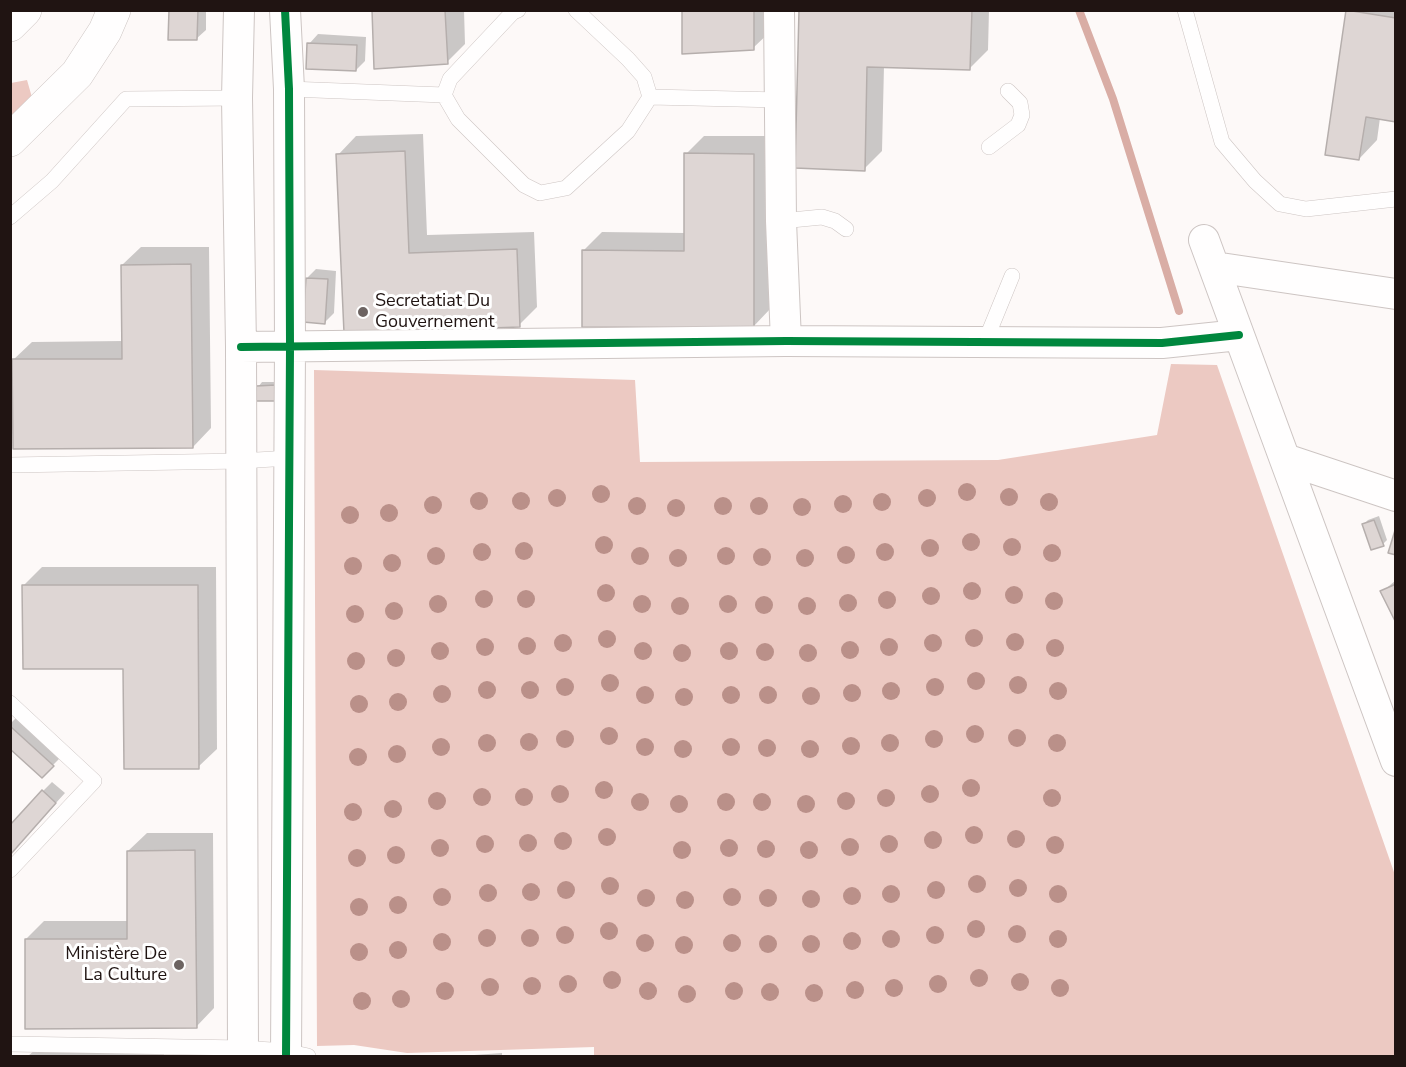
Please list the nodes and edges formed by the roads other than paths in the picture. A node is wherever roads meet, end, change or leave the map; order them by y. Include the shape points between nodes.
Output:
1 (24, 10) edge
2 (114, 10) edge
3 (239, 10) edge
4 (285, 10) edge
5 (518, 10) edge
6 (576, 10) edge
7 (779, 10) edge
8 (1185, 10) edge
9 (10, 25) edge
10 (289, 89) junction
11 (1008, 91) dead end
12 (444, 95) junction
13 (650, 97) junction
14 (237, 98) junction
15 (780, 100) junction
16 (10, 140) edge
17 (989, 147) dead end
18 (1395, 199) edge
19 (10, 217) edge
20 (781, 221) junction
21 (846, 229) dead end
22 (1204, 240) dead end
23 (1214, 267) junction
24 (1012, 276) dead end
25 (1395, 294) edge
26 (1239, 335) junction
27 (786, 341) junction
28 (985, 342) junction
29 (241, 347) junction
30 (290, 347) junction
31 (289, 458) junction
32 (1285, 459) junction
33 (241, 461) junction
34 (10, 465) edge
35 (1395, 496) edge
36 (10, 703) edge
37 (1395, 761) edge
38 (10, 870) edge
39 (10, 1044) edge
40 (243, 1052) edge
41 (293, 1054) edge

1 - 9 highway
2 - 16 highway via 77,74
3 - 14 street
4 - 10 street
5 - 12 lane via 450,79
6 - 13 lane via 644,77
7 - 15 street
8 - 18 lane via 1222,142 1280,204 1306,209
10 - 12 lane
10 - 30 street
11 - 17 lane via 1020,103 1022,115 1018,125
12 - 13 lane via 458,119 524,184 540,193 566,188 628,131
13 - 15 lane
14 - 19 lane via 126,99 52,181
14 - 29 street
15 - 20 street
20 - 21 lane via 822,218
20 - 27 street
22 - 23 street
23 - 25 street
23 - 26 street
24 - 28 lane
26 - 28 street via 1162,343
26 - 32 street
27 - 28 street
27 - 30 street
29 - 30 street
29 - 33 street
30 - 31 street
31 - 33 lane
31 - 41 street
32 - 35 street
32 - 37 street
33 - 34 lane
33 - 40 street
36 - 38 lane via 94,781
39 - 40 lane
40 - 41 lane

